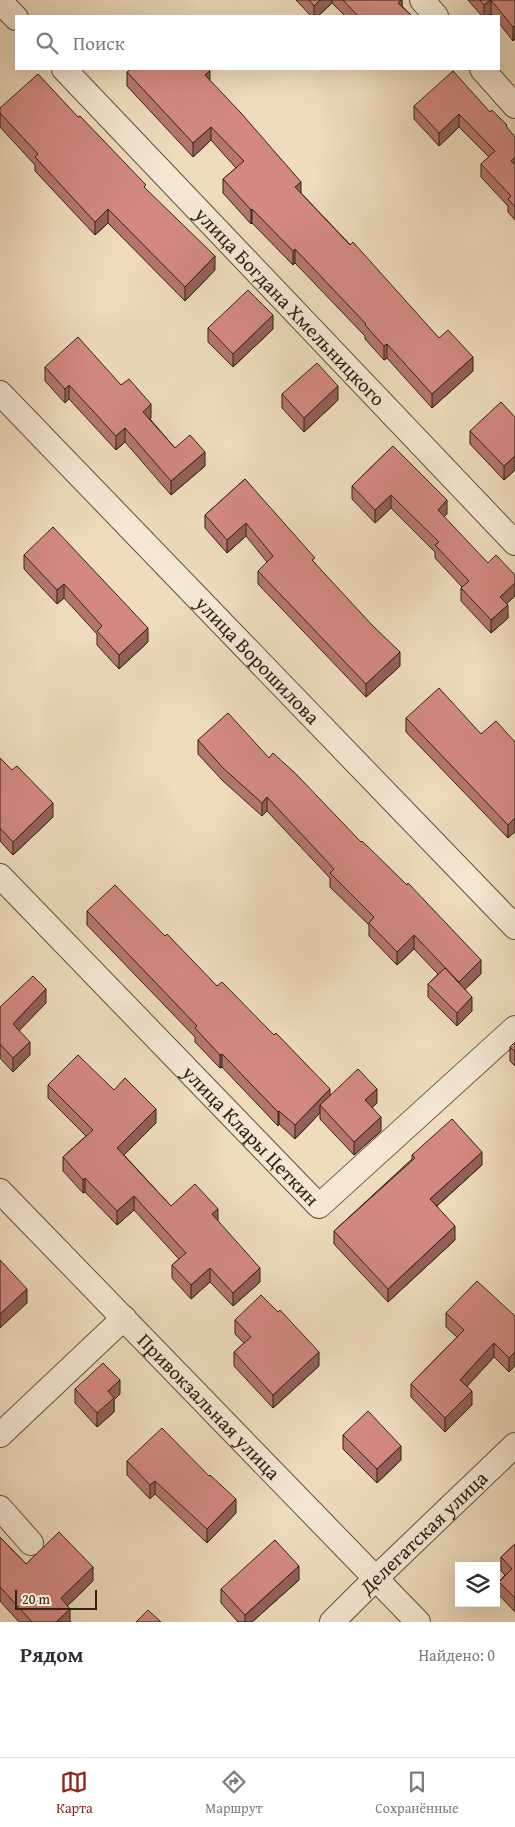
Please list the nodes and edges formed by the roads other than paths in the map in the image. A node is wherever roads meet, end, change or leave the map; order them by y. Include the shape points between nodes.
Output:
1 (422, 0) edge
2 (0, 1) edge
3 (435, 15) edge
4 (15, 17) edge
5 (65, 70) edge
6 (483, 70) edge
7 (515, 106) edge
8 (0, 393) edge
9 (515, 543) edge
10 (0, 876) edge
11 (515, 927) edge
12 (515, 1028) edge
13 (0, 1191) edge
14 (124, 1318) junction
15 (0, 1435) edge
16 (515, 1445) edge
17 (0, 1508) edge
18 (31, 1543) dead end
19 (375, 1579) junction
20 (332, 1622) edge
21 (418, 1622) edge

1 - 3 street
2 - 4 street
5 - 9 street, улица Богдана Хмельницкого
6 - 7 street
8 - 11 street, улица Ворошилова
10 - 12 street, улица Клары Цеткин via 319,1206
13 - 14 street, Привокзальная улица
14 - 15 street
14 - 19 street, Привокзальная улица
16 - 19 street, Делегатская улица
17 - 18 street
19 - 20 street, Делегатская улица
19 - 21 street, Привокзальная улица

